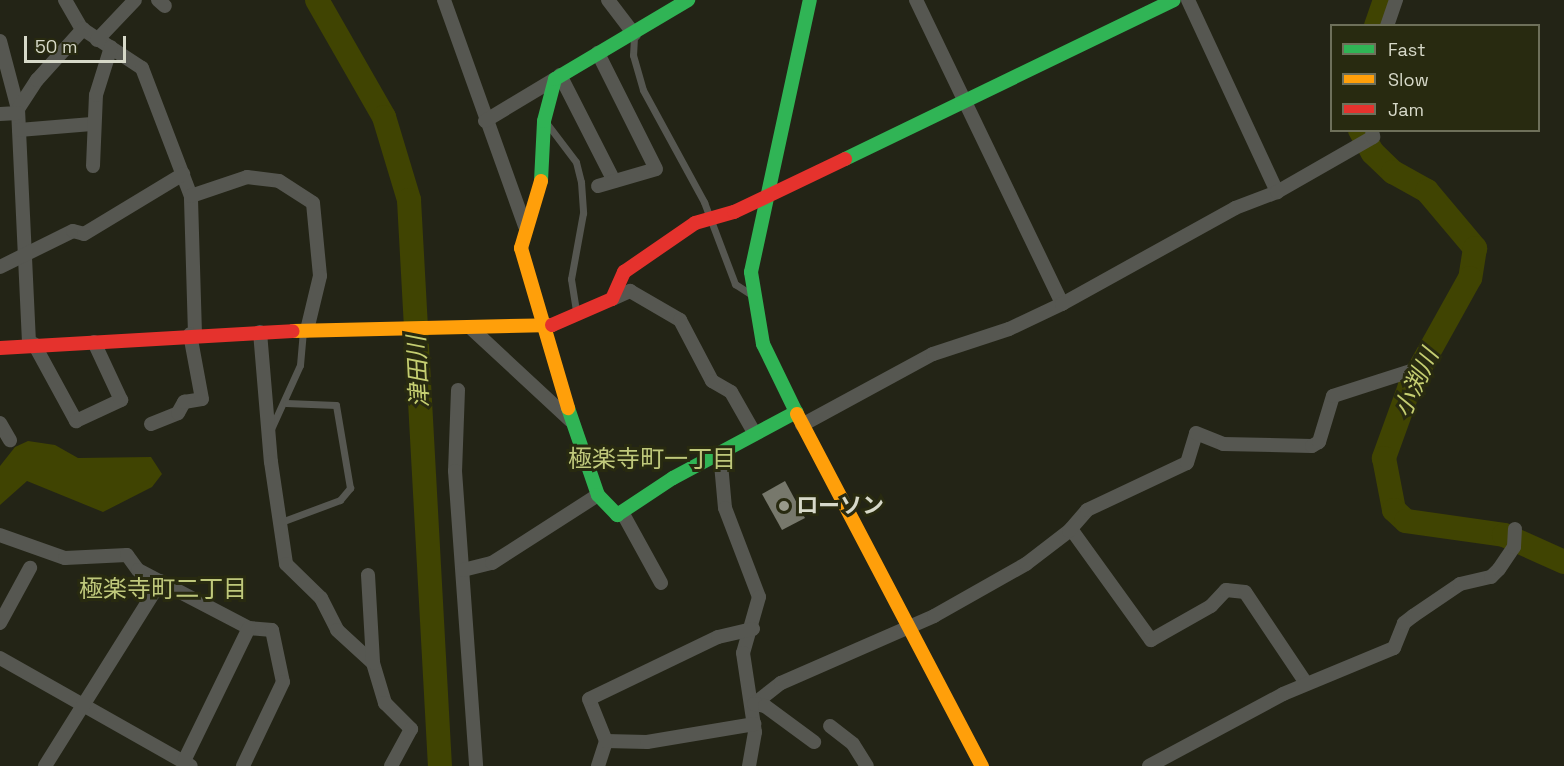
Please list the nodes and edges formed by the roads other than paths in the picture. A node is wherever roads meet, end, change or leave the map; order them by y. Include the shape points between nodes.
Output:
1 (64, 0) edge
2 (444, 0) edge
3 (608, 0) edge
4 (687, 0) edge
5 (810, 0) edge
6 (916, 0) edge
7 (1174, 0) edge
8 (1188, 0) edge
9 (1396, 0) edge
10 (130, 2) edge
11 (1388, 24) edge
12 (83, 29) junction
13 (634, 34) junction
14 (97, 40) junction
15 (111, 47) junction
16 (1, 49) edge
17 (598, 53) junction
18 (558, 77) junction
19 (964, 99) junction
20 (18, 111) junction
21 (0, 114) edge
22 (485, 121) junction
23 (544, 121) junction
24 (92, 124) junction
25 (19, 130) junction
26 (1372, 132) edge
27 (93, 166) dead end
28 (183, 174) junction
29 (614, 181) junction
30 (598, 186) dead end
31 (1277, 192) junction
32 (765, 193) junction
33 (191, 196) junction
34 (708, 217) junction
35 (525, 226) junction
36 (26, 251) junction
37 (0, 267) edge
38 (753, 295) junction
39 (612, 299) junction
40 (1062, 304) junction
41 (577, 315) junction
42 (545, 328) junction
43 (472, 329) junction
44 (305, 330) junction
45 (260, 332) junction
46 (193, 334) junction
47 (94, 342) junction
48 (32, 344) junction
49 (0, 348) edge
50 (1411, 371) dead end
51 (459, 390) dead end
52 (286, 403) junction
53 (799, 418) junction
54 (572, 422) junction
55 (0, 423) edge
56 (151, 424) dead end
57 (268, 434) junction
58 (755, 434) junction
59 (10, 440) dead end
60 (720, 453) junction
61 (598, 495) junction
62 (622, 512) junction
63 (281, 522) junction
64 (1071, 528) junction
65 (1515, 529) dead end
66 (0, 536) edge
67 (30, 568) dead end
68 (463, 570) junction
69 (368, 575) dead end
70 (161, 581) junction
71 (661, 583) dead end
72 (0, 623) edge
73 (908, 626) junction
74 (249, 628) junction
75 (753, 629) junction
76 (0, 658) edge
77 (373, 663) junction
78 (1306, 683) junction
79 (81, 703) junction
80 (754, 704) junction
81 (755, 724) junction
82 (830, 726) dead end
83 (606, 741) junction
84 (814, 742) dead end
85 (188, 764) edge
86 (45, 766) edge
87 (243, 766) edge
88 (391, 766) edge
89 (476, 766) edge
90 (598, 766) edge
91 (749, 766) edge
92 (867, 766) edge
93 (982, 766) edge
94 (1149, 766) edge

1 - 12 street
2 - 22 street
3 - 13 street
4 - 13 street
5 - 32 street
6 - 19 street
7 - 19 street
8 - 31 street
9 - 11 street
10 - 14 street
12 - 14 street
12 - 20 street via 37,80
13 - 17 street
13 - 34 lane via 633,55 644,90
14 - 15 street
15 - 24 street
15 - 28 street via 142,68
16 - 20 street
17 - 18 street
17 - 29 street via 656,169
18 - 22 street
18 - 23 street
18 - 29 street
19 - 32 street
19 - 40 street
20 - 21 street
20 - 25 street
22 - 35 street
23 - 35 street via 537,210
23 - 41 lane via 576,162 581,182 583,213 571,279
24 - 25 street
24 - 27 street
25 - 36 street
26 - 31 street via 1373,136
28 - 33 street
28 - 36 street via 84,234 73,231
29 - 30 street
31 - 40 street via 1235,208
32 - 34 street via 734,212
32 - 38 street via 751,272
33 - 44 street via 247,177 279,181 313,203 320,276
33 - 46 street
34 - 38 lane via 735,284
34 - 39 street via 624,272
35 - 42 street via 521,248
36 - 37 street
36 - 48 street
38 - 53 street via 763,344
39 - 41 street
39 - 58 street via 630,291 681,320 712,381 731,392
40 - 53 street via 1009,329 933,354
41 - 42 street
42 - 43 street
42 - 54 street
43 - 44 street
43 - 54 street
44 - 45 street
44 - 52 lane via 302,358
45 - 46 street
45 - 57 street
46 - 47 street
46 - 56 street via 202,399 184,402 178,413
47 - 48 street
47 - 48 street via 121,399 76,421
48 - 49 street
50 - 64 street via 1333,396 1319,442 1312,446 1223,444 1196,433 1187,462 1087,510
51 - 68 street via 455,471
52 - 57 lane
52 - 63 lane via 336,405 350,488 340,501
53 - 58 street
53 - 73 street
54 - 61 street
55 - 59 street
57 - 63 street
58 - 60 street
60 - 62 street
60 - 75 street via 725,508 759,597
61 - 62 street via 617,515
61 - 68 street via 492,563
62 - 71 street
63 - 77 street via 286,564 321,598 337,630
64 - 73 street via 1045,552 975,595
64 - 78 street via 1151,640 1211,606 1226,590 1245,592
65 - 78 street via 1514,547 1491,577 1460,584 1404,622 1394,648
66 - 70 street via 64,558 127,555 138,570
67 - 72 street
68 - 89 street
69 - 77 street
70 - 74 street
70 - 79 street
73 - 80 street via 781,683
73 - 93 street
74 - 85 street
74 - 87 street via 272,630 283,682
75 - 80 street via 743,653
75 - 83 street via 718,637 589,699
76 - 79 street
77 - 88 street via 385,703 411,729
78 - 94 street
79 - 85 street
79 - 86 street
80 - 81 street
80 - 84 street via 765,706
81 - 83 street via 657,741
81 - 91 street
82 - 92 street via 856,742
83 - 90 street

